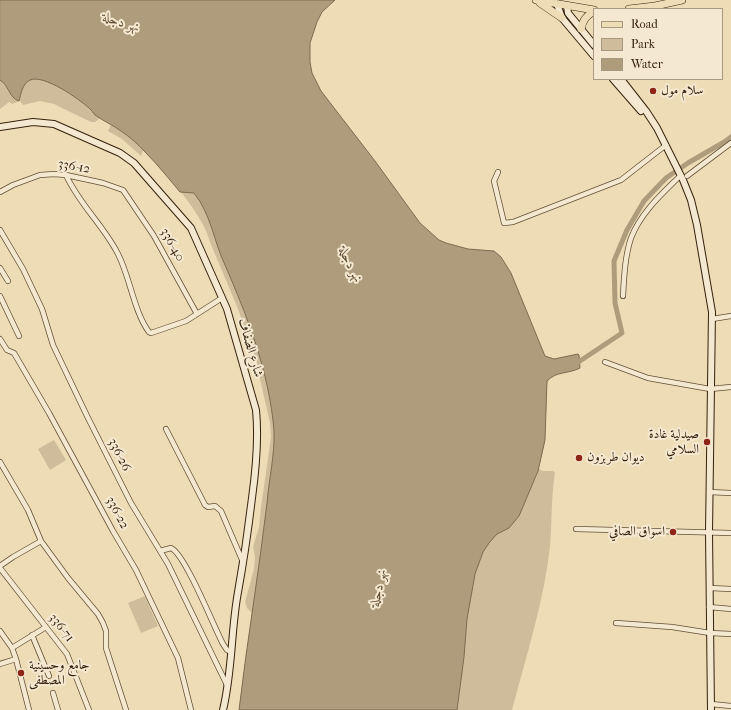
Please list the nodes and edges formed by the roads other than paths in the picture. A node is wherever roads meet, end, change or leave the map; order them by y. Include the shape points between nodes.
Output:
1 (535, 0) edge
2 (682, 0) edge
3 (555, 2) edge
4 (569, 3) edge
5 (638, 8) edge
6 (593, 11) edge
7 (593, 12) edge
8 (562, 18) junction
9 (581, 29) junction
10 (593, 44) edge
11 (593, 55) edge
12 (614, 80) edge
13 (622, 80) edge
14 (0, 127) edge
15 (664, 142) junction
16 (731, 143) edge
17 (498, 172) dead end
18 (66, 175) junction
19 (684, 177) junction
20 (124, 190) joint
21 (0, 192) edge
22 (0, 230) edge
23 (0, 268) edge
24 (8, 281) dead end
25 (0, 296) edge
26 (623, 296) dead end
27 (222, 298) junction
28 (197, 314) junction
29 (731, 316) edge
30 (712, 319) junction
31 (19, 336) dead end
32 (0, 340) edge
33 (606, 362) dead end
34 (731, 387) edge
35 (710, 389) junction
36 (166, 429) dead end
37 (0, 462) edge
38 (709, 492) junction
39 (731, 493) edge
40 (576, 528) dead end
41 (709, 532) junction
42 (731, 533) edge
43 (41, 542) junction
44 (160, 551) junction
45 (244, 564) junction
46 (0, 567) edge
47 (710, 588) junction
48 (731, 589) edge
49 (709, 608) junction
50 (731, 609) edge
51 (616, 623) dead end
52 (46, 628) junction
53 (0, 631) edge
54 (710, 633) junction
55 (731, 634) edge
56 (32, 635) junction
57 (12, 648) junction
58 (231, 652) junction
59 (16, 659) junction
60 (0, 664) edge
61 (49, 676) dead end
62 (228, 685) junction
63 (53, 693) dead end
64 (731, 706) edge
65 (711, 707) edge
66 (29, 710) edge
67 (58, 710) edge
68 (89, 710) edge
69 (126, 710) edge
70 (191, 710) edge
71 (223, 710) edge

1 - 3 main road
1 - 8 main road
2 - 5 main road
3 - 4 main road
3 - 8 street
4 - 6 main road
4 - 9 street via 568,13
7 - 9 main road via 582,22
8 - 11 street
9 - 10 street
12 - 15 street via 645,115
13 - 15 street via 646,111
14 - 27 street, شارع الضفاف via 33,122 54,124 129,159 189,225
15 - 17 street via 621,180 513,222 504,223 494,181
15 - 19 street
16 - 19 street
18 - 20 street, 336-12
18 - 21 street, 336-12 via 40,175
18 - 28 street via 77,196 119,255 141,318 149,332 155,333
19 - 26 street via 656,200 632,238 624,268
19 - 30 street via 697,225
20 - 28 street, 336-40 via 154,236
22 - 44 street, 336-26 via 23,269 42,309 53,345 81,406 131,503
23 - 24 street
25 - 31 street
27 - 28 street
27 - 45 street, شارع الضفاف via 257,418 255,479
29 - 30 street
30 - 35 street
32 - 70 street, 336-22 via 7,350 14,352 136,570 178,658
33 - 35 street via 648,378
34 - 35 street
35 - 38 street
36 - 45 street via 205,505 214,506 221,511
37 - 43 street via 28,510
38 - 39 street
38 - 41 street
40 - 41 street
41 - 42 street
41 - 47 street
43 - 46 street
43 - 69 street via 98,614 106,631 106,648
44 - 58 street via 171,548 177,552 223,644
44 - 62 street, 336-26
45 - 58 street, شارع الضفاف
46 - 52 street, 336-71
47 - 48 street
47 - 49 street
49 - 50 street
49 - 54 street
51 - 54 street
52 - 56 street
52 - 68 street, 336-71 via 67,654
53 - 57 street
54 - 55 street
54 - 65 street
56 - 57 street
56 - 61 street
57 - 59 street
58 - 62 street, شارع الضفاف
59 - 60 street
59 - 66 street
62 - 71 street, شارع الضفاف
63 - 67 street
64 - 65 street

